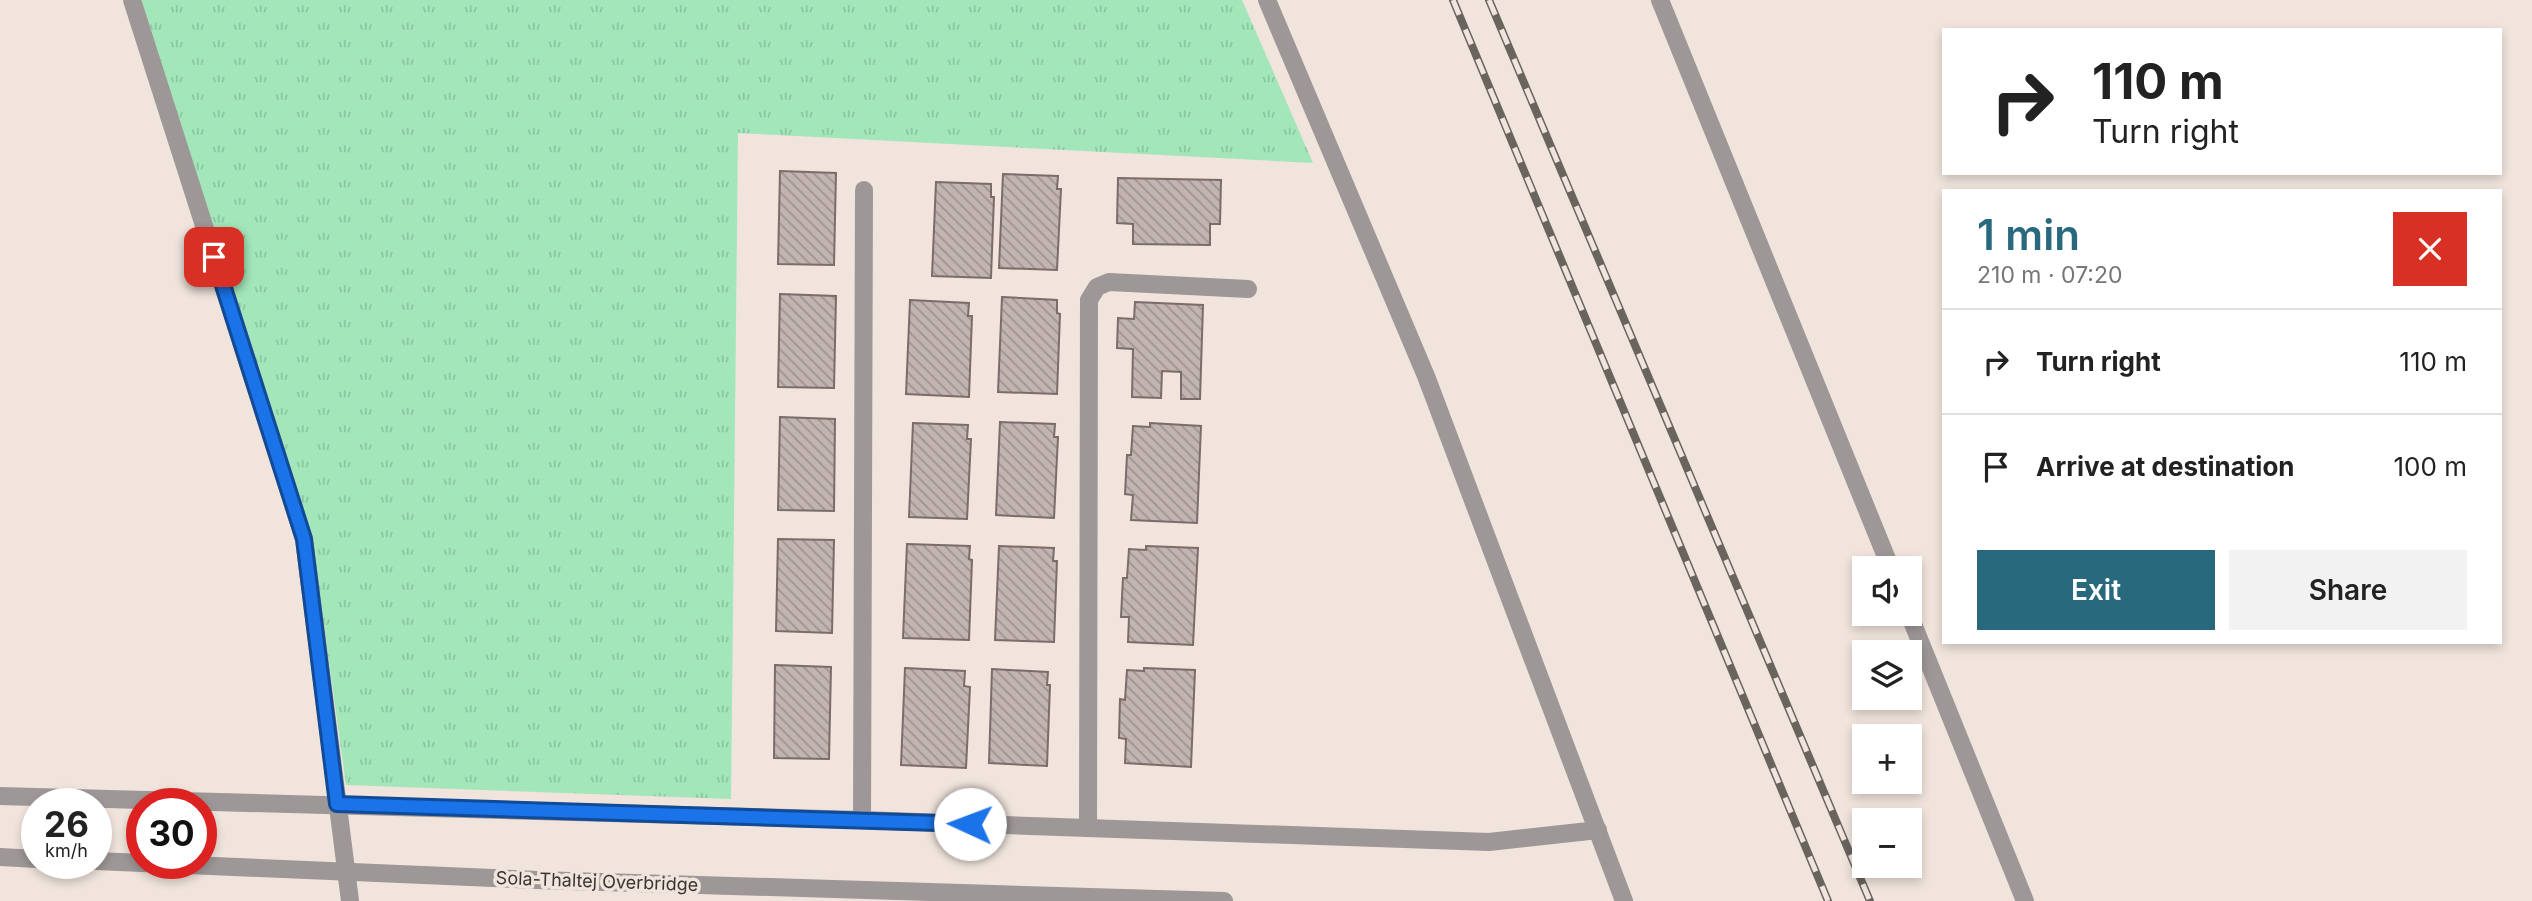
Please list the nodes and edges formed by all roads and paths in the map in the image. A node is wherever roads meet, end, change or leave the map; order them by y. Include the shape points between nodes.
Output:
1 (132, 0) edge
2 (1267, 0) edge
3 (1660, 0) edge
4 (864, 190) dead end
5 (1248, 289) dead end
6 (1886, 556) edge
7 (1914, 626) edge
8 (0, 796) edge
9 (337, 804) junction
10 (862, 820) junction
11 (1088, 828) junction
12 (1598, 830) junction
13 (0, 857) edge
14 (21, 858) edge
15 (112, 862) edge
16 (2029, 900) edge
17 (350, 901) edge
18 (1224, 901) edge
19 (1624, 901) edge

1 - 9 street via 304,539
2 - 12 street via 1426,376
3 - 6 street
4 - 10 street
5 - 11 street via 1109,282 1097,287 1088,300
7 - 16 street
8 - 9 street
9 - 10 street
9 - 17 street
10 - 11 street
11 - 12 street via 1489,842
12 - 19 street
13 - 14 street
15 - 18 street, Sola-Thaltej Overbridge, bridge

